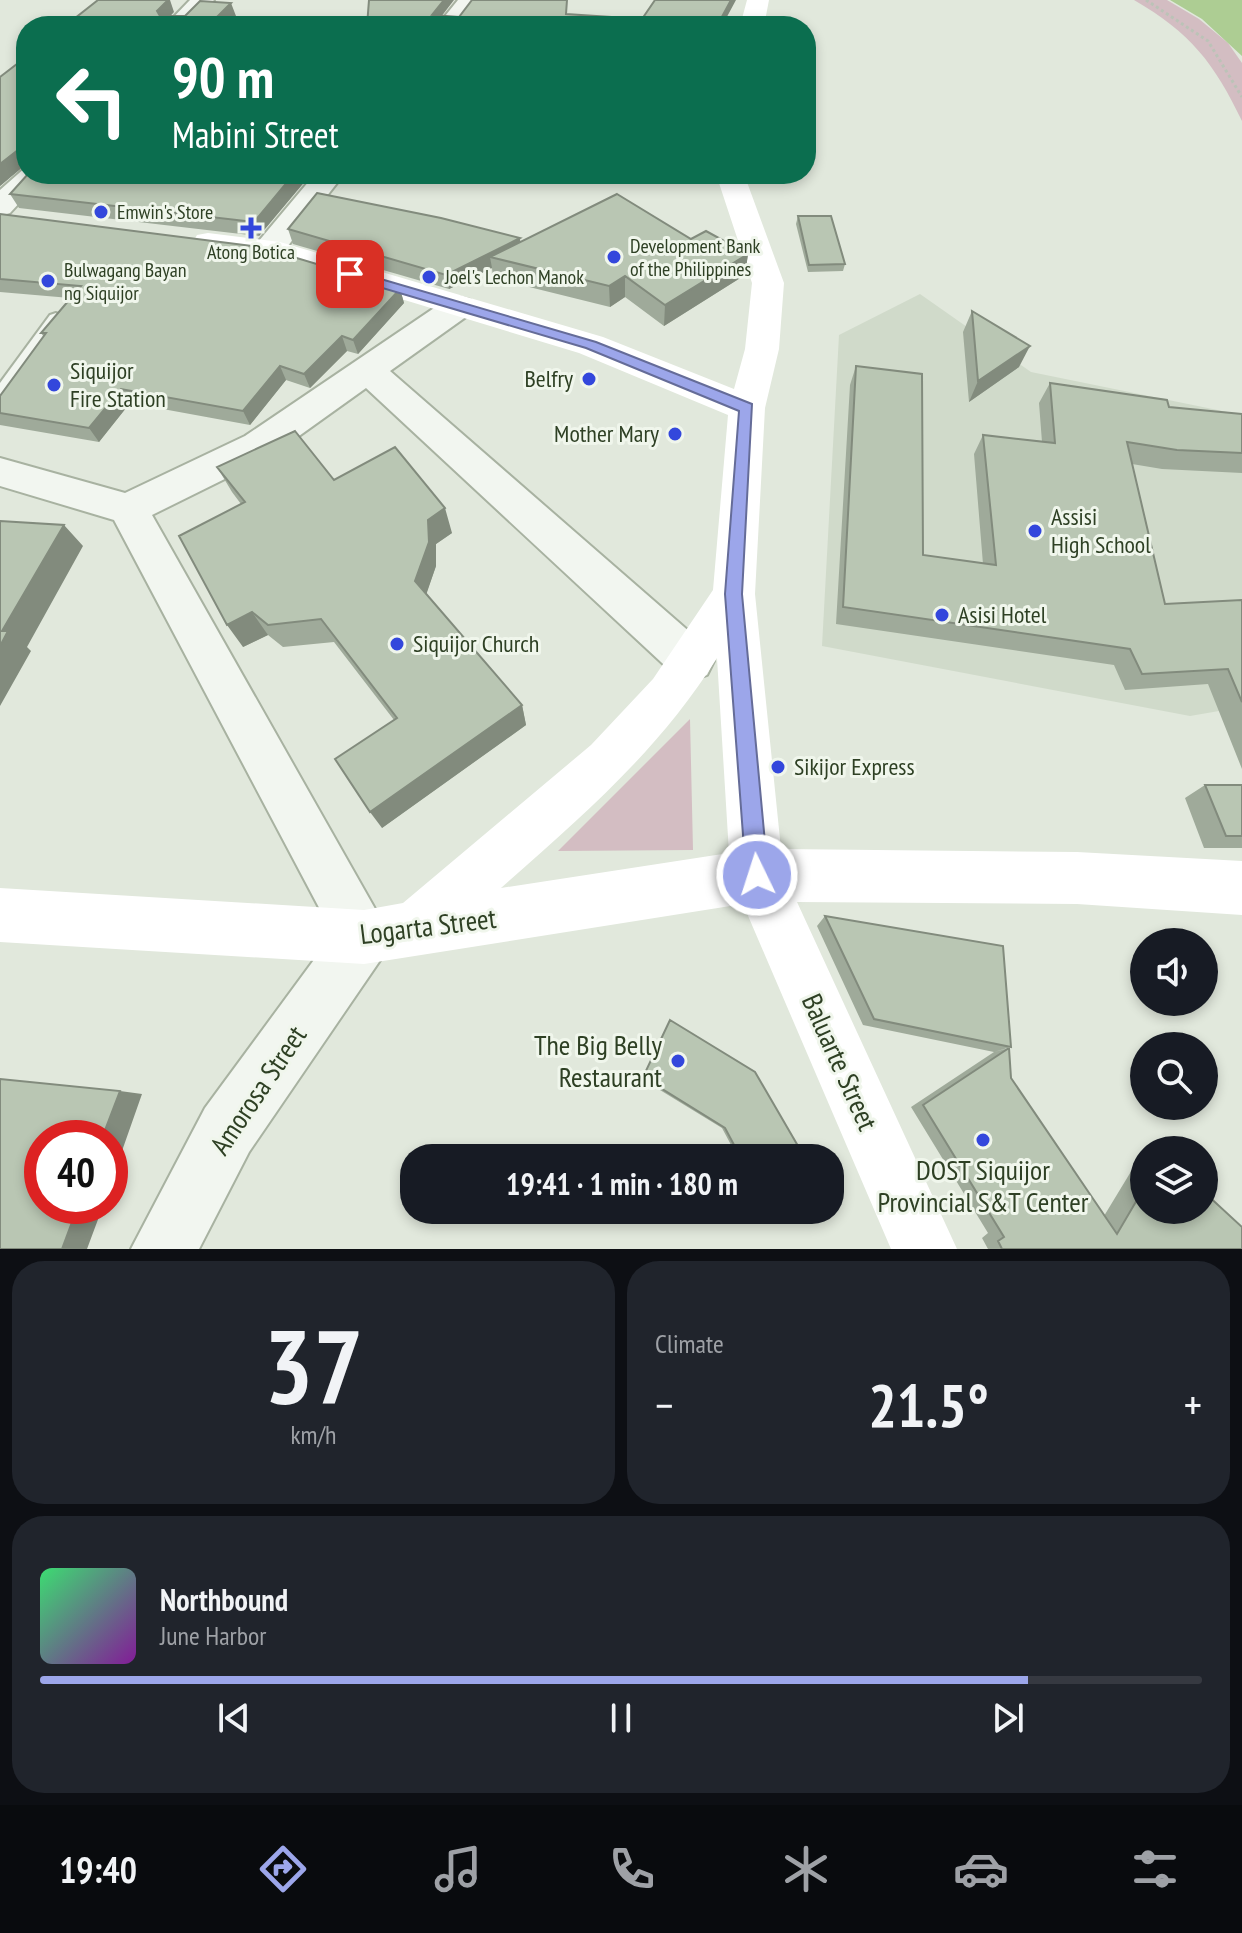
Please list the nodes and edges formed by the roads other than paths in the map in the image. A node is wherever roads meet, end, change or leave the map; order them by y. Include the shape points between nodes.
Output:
1 (203, 0) edge
2 (470, 0) edge
3 (187, 16) edge
4 (457, 16) edge
5 (22, 184) edge
6 (322, 184) edge
7 (733, 184) edge
8 (0, 207) edge
9 (174, 238) edge
10 (269, 249) junction
11 (458, 307) junction
12 (56, 319) edge
13 (367, 370) junction
14 (0, 397) edge
15 (747, 408) junction
16 (0, 472) edge
17 (128, 509) junction
18 (734, 594) junction
19 (691, 661) junction
20 (757, 875) junction
21 (1242, 888) edge
22 (0, 915) edge
23 (389, 934) junction
24 (164, 1249) edge
25 (924, 1249) edge

1 - 3 street
2 - 4 street
5 - 8 street
6 - 10 street
7 - 15 street, Baluarte Street via 768,283 762,349
9 - 10 street
10 - 11 street
11 - 13 street
11 - 15 street via 591,345
12 - 14 lane
13 - 17 street via 258,446
13 - 19 street
15 - 18 street, Baluarte Street
16 - 17 street
17 - 23 street
18 - 19 street
18 - 20 street, Baluarte Street
19 - 23 street via 669,694 608,761
20 - 21 street, Logarta Street via 1077,878
20 - 23 street, Logarta Street
20 - 25 street, Baluarte Street
22 - 23 street, Logarta Street
23 - 24 street, Amorosa Street via 227,1130

